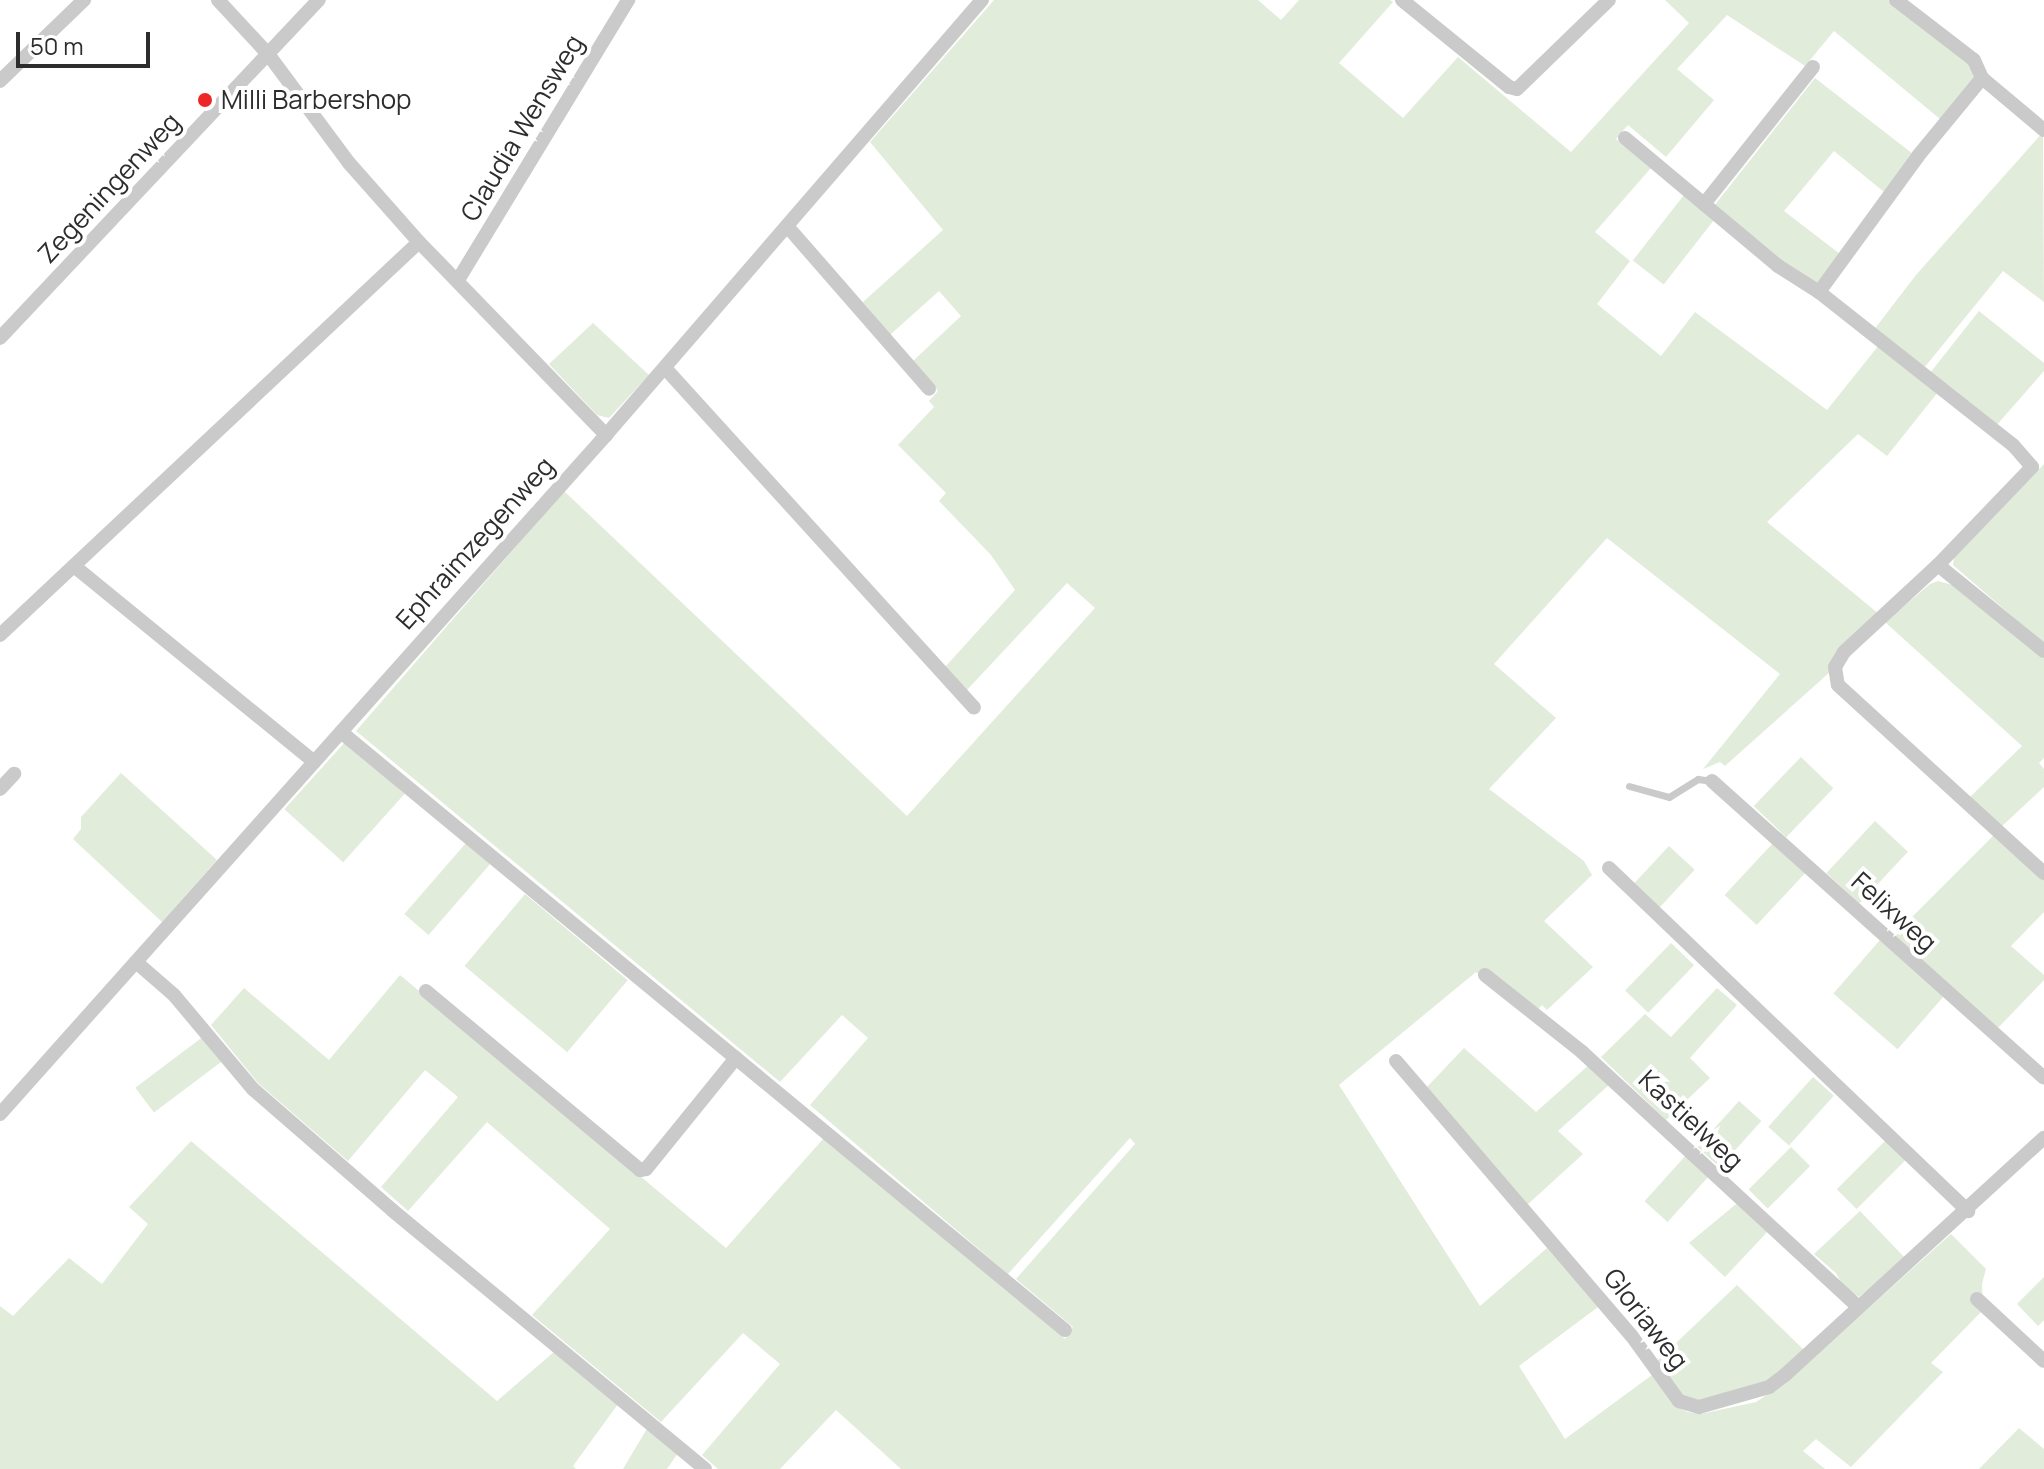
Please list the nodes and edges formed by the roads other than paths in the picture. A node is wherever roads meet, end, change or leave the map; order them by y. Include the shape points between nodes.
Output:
1 (84, 0) edge
2 (218, 0) edge
3 (319, 0) edge
4 (628, 0) edge
5 (982, 0) edge
6 (1402, 0) edge
7 (1609, 0) edge
8 (1896, 0) edge
9 (268, 54) junction
10 (1813, 67) dead end
11 (1982, 78) junction
12 (0, 81) edge
13 (2044, 130) edge
14 (1625, 138) dead end
15 (1704, 204) junction
16 (787, 226) junction
17 (419, 242) junction
18 (458, 280) junction
19 (1819, 292) junction
20 (0, 338) edge
21 (665, 368) junction
22 (929, 389) dead end
23 (606, 435) junction
24 (2038, 464) edge
25 (1938, 565) junction
26 (74, 566) junction
27 (0, 635) edge
28 (2044, 651) edge
29 (974, 708) dead end
30 (341, 732) junction
31 (314, 762) junction
32 (14, 774) dead end
33 (1712, 781) joint
34 (1629, 786) dead end
35 (0, 789) edge
36 (1609, 868) dead end
37 (2044, 873) edge
38 (136, 962) junction
39 (1485, 975) dead end
40 (426, 991) dead end
41 (736, 1058) junction
42 (1396, 1061) dead end
43 (2044, 1078) edge
44 (3, 1103) edge
45 (2044, 1138) edge
46 (1968, 1211) junction
47 (1977, 1299) dead end
48 (1858, 1307) junction
49 (1065, 1330) dead end
50 (2044, 1361) edge
51 (705, 1469) edge

1 - 12 street
2 - 9 street
3 - 9 street, Zegeningenweg
4 - 18 street, Claudia Wensweg
5 - 16 street, Ephraimzegenweg
6 - 7 street via 1517,89
8 - 11 street via 1974,60
9 - 17 street via 349,163
9 - 20 street, Zegeningenweg
10 - 15 street
11 - 13 street
11 - 19 street
14 - 15 street
15 - 19 street via 1778,266
16 - 21 street, Ephraimzegenweg
16 - 22 street
17 - 18 street
17 - 26 street
18 - 23 street
19 - 24 street
21 - 23 street, Ephraimzegenweg
21 - 29 street
23 - 30 street, Ephraimzegenweg
24 - 25 street
25 - 28 street
25 - 37 street via 1844,652 1835,667 1838,685
26 - 27 street
26 - 31 street
30 - 31 street, Ephraimzegenweg
30 - 41 street
31 - 38 street, Ephraimzegenweg
32 - 35 street
33 - 34 lane via 1698,779 1669,797
33 - 43 street, Felixweg
36 - 46 street
38 - 44 street, Ephraimzegenweg
38 - 51 street via 174,995 253,1089
39 - 48 street, Kastielweg via 1582,1052
40 - 41 street via 640,1170
41 - 49 street
42 - 48 street, Gloriaweg via 1631,1335 1679,1401 1699,1407 1769,1387
45 - 46 street, Gloriaweg
46 - 48 street, Gloriaweg
47 - 50 street

